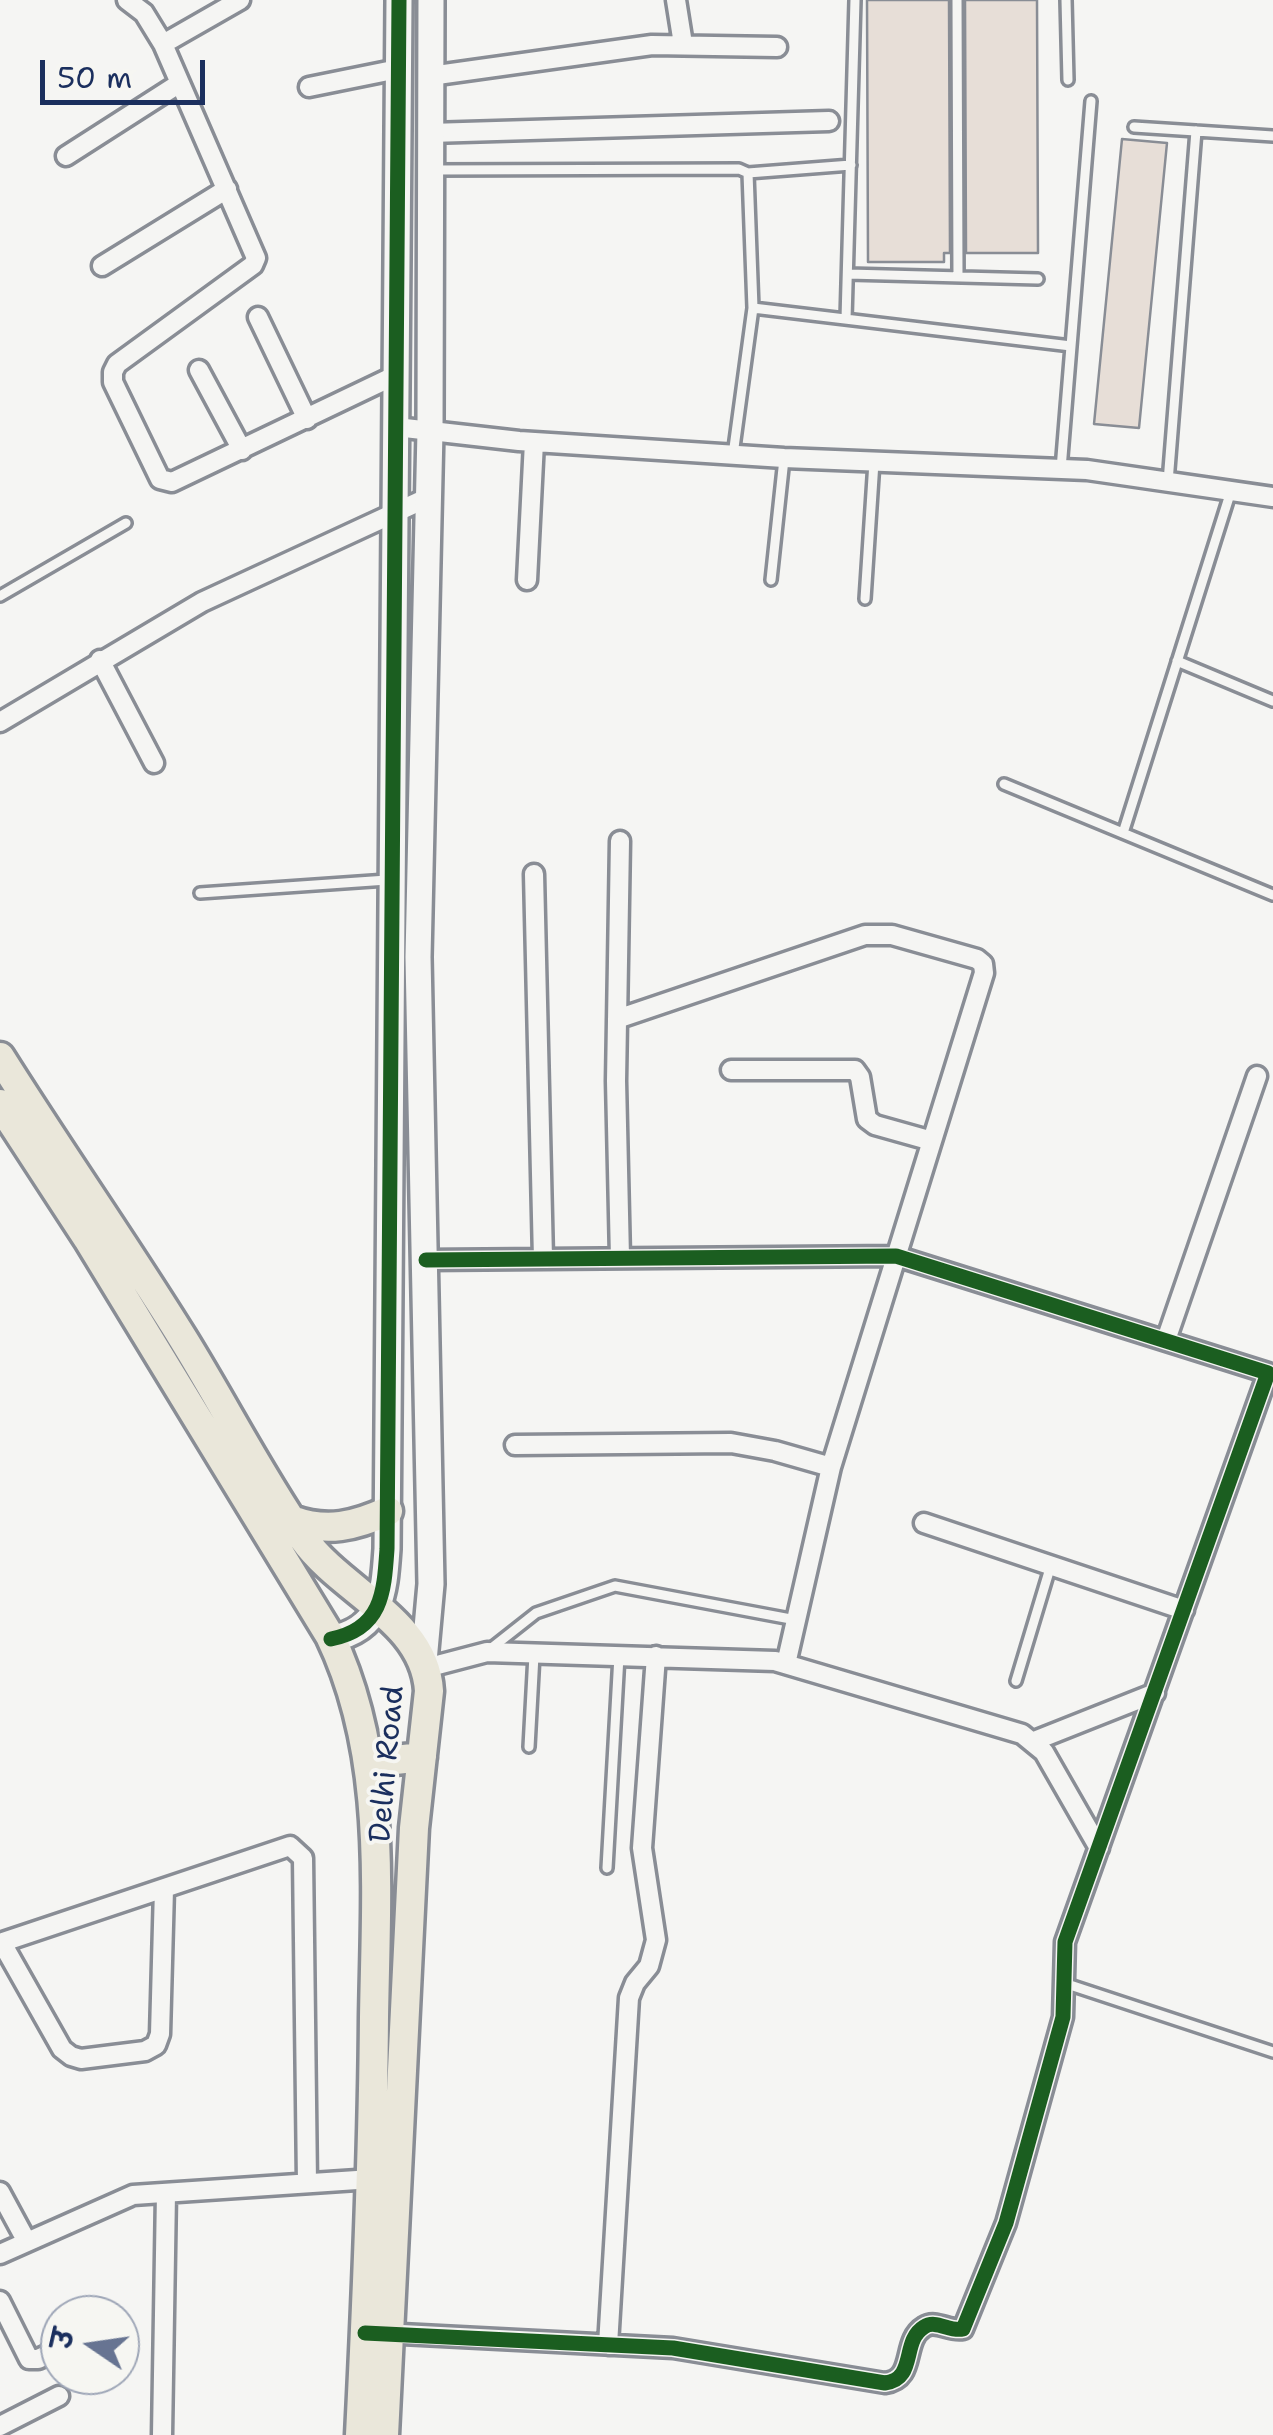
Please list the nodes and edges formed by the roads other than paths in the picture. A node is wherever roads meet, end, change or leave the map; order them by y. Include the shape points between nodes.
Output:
1 (127, 0) edge
2 (158, 0) edge
3 (240, 0) edge
4 (399, 0) edge
5 (432, 0) edge
6 (676, 0) edge
7 (855, 0) edge
8 (957, 0) edge
9 (1066, 0) edge
10 (144, 13) junction
11 (163, 44) junction
12 (684, 44) junction
13 (776, 47) dead end
14 (398, 70) junction
15 (430, 76) junction
16 (1068, 80) dead end
17 (180, 83) junction
18 (309, 87) dead end
19 (1091, 100) dead end
20 (829, 121) dead end
21 (1134, 127) dead end
22 (1196, 131) junction
23 (430, 133) junction
24 (1273, 136) edge
25 (66, 156) dead end
26 (850, 165) junction
27 (430, 170) junction
28 (748, 173) junction
29 (228, 189) junction
30 (102, 266) dead end
31 (848, 274) junction
32 (958, 277) junction
33 (1038, 279) dead end
34 (753, 308) junction
35 (258, 317) dead end
36 (846, 319) junction
37 (1071, 346) junction
38 (199, 370) dead end
39 (396, 375) junction
40 (307, 419) junction
41 (396, 427) junction
42 (430, 431) junction
43 (534, 442) junction
44 (242, 450) junction
45 (733, 455) junction
46 (784, 458) junction
47 (874, 462) junction
48 (1062, 469) junction
49 (1168, 482) junction
50 (1231, 491) junction
51 (429, 497) junction
52 (1273, 497) edge
53 (395, 512) junction
54 (126, 523) dead end
55 (527, 580) dead end
56 (771, 580) dead end
57 (0, 596) edge
58 (865, 600) dead end
59 (100, 660) junction
60 (1178, 661) junction
61 (1273, 701) edge
62 (0, 722) edge
63 (154, 763) dead end
64 (1004, 784) dead end
65 (1123, 834) junction
66 (620, 841) dead end
67 (534, 874) dead end
68 (392, 880) junction
69 (200, 893) dead end
70 (1273, 895) edge
71 (617, 1018) junction
72 (0, 1057) edge
73 (732, 1070) dead end
74 (1257, 1076) dead end
75 (0, 1104) edge
76 (932, 1142) junction
77 (896, 1256) junction
78 (620, 1258) junction
79 (543, 1259) junction
80 (426, 1260) junction
81 (1166, 1340) junction
82 (1271, 1373) edge
83 (515, 1445) dead end
84 (831, 1467) junction
85 (388, 1511) junction
86 (292, 1520) junction
87 (924, 1523) dead end
88 (1051, 1565) junction
89 (378, 1609) junction
90 (1184, 1610) junction
91 (796, 1620) junction
92 (332, 1640) junction
93 (486, 1652) junction
94 (534, 1654) junction
95 (618, 1656) junction
96 (656, 1656) junction
97 (786, 1664) junction
98 (425, 1665) junction
99 (1016, 1682) dead end
100 (1154, 1693) junction
101 (1034, 1741) junction
102 (529, 1747) dead end
103 (422, 1757) junction
104 (368, 1763) junction
105 (1099, 1848) junction
106 (606, 1868) dead end
107 (164, 1889) junction
108 (1, 1943) edge
109 (1064, 1983) junction
110 (1273, 2052) edge
111 (372, 2178) junction
112 (306, 2183) junction
113 (0, 2192) edge
114 (166, 2192) junction
115 (27, 2242) junction
116 (0, 2254) edge
117 (0, 2301) edge
118 (377, 2333) junction
119 (608, 2345) junction
120 (40, 2359) edge
121 (59, 2396) dead end
122 (0, 2426) edge
123 (162, 2435) edge
124 (360, 2435) edge
125 (384, 2435) edge

1 - 10 street
2 - 10 street
3 - 11 street
4 - 14 street
5 - 15 street
6 - 12 street
7 - 26 lane
8 - 32 lane
9 - 16 lane
10 - 11 street
11 - 17 street
12 - 13 street
12 - 15 street
14 - 18 street
14 - 39 street
15 - 23 street
17 - 25 street
17 - 29 street
19 - 37 lane
20 - 23 street
21 - 22 lane
22 - 24 lane
22 - 49 lane
23 - 27 street
26 - 28 lane
26 - 31 lane
27 - 28 lane
27 - 42 street
28 - 34 lane
29 - 30 street
29 - 44 street via 254,250 253,265 113,372 160,478 172,482
31 - 32 lane
31 - 36 lane
32 - 33 lane
34 - 36 lane
34 - 45 lane
35 - 40 street
36 - 37 lane
37 - 48 lane
38 - 44 street
39 - 40 street
39 - 41 street
40 - 44 street
41 - 42 street
41 - 53 street
42 - 43 street
42 - 51 street
43 - 45 street
43 - 55 street
45 - 46 street
46 - 47 street
46 - 56 lane
47 - 48 street
47 - 58 lane
48 - 49 street
49 - 50 street
50 - 52 street
50 - 60 lane
51 - 53 street
51 - 80 street via 418,957
53 - 59 street via 202,602
53 - 68 street
54 - 57 lane
59 - 62 street
59 - 63 street
60 - 61 lane
60 - 65 lane
64 - 65 lane
65 - 70 lane
66 - 71 street
67 - 79 street
68 - 69 lane
68 - 85 street
71 - 76 street via 865,935 977,959 984,974
71 - 78 street
72 - 86 main road, Delhi Road
73 - 76 street via 855,1070 867,1119
74 - 81 street
75 - 92 main road
76 - 77 street
77 - 78 street
77 - 81 street
77 - 84 street
78 - 79 street
79 - 80 street
80 - 98 street
81 - 82 street
82 - 90 street
83 - 84 street via 731,1444
84 - 91 street
85 - 86 main road via 330,1528
85 - 89 street
86 - 89 main road, Delhi Road via 330,1570
87 - 88 street
88 - 90 street
88 - 99 lane
89 - 92 street via 352,1634
89 - 98 main road, Delhi Road via 414,1642
90 - 100 street
91 - 93 lane via 615,1586 536,1613
91 - 97 street
92 - 104 main road
93 - 94 street
93 - 98 street
94 - 95 street
94 - 102 lane
95 - 96 street
95 - 106 lane
96 - 97 street
96 - 119 street via 642,1848 656,1940 629,1998
97 - 101 street
98 - 103 main road, Delhi Road via 430,1691
100 - 101 street
100 - 105 street
101 - 105 street
103 - 104 main road
103 - 118 main road, Delhi Road
104 - 111 main road via 376,1906
105 - 109 street via 1065,1942
107 - 108 street
107 - 108 street via 160,2034 145,2051 82,2059 62,2049
107 - 112 street via 290,1846 303,1858
109 - 110 lane
109 - 119 street via 1063,2017 1006,2223 963,2329 924,2326 903,2376 885,2383 726,2355
111 - 112 street
111 - 118 main road
112 - 114 street
113 - 115 street
114 - 115 street via 133,2195
114 - 123 street
115 - 116 street
117 - 120 street via 29,2359
118 - 119 street
118 - 124 main road
118 - 125 main road, Delhi Road
121 - 122 street

